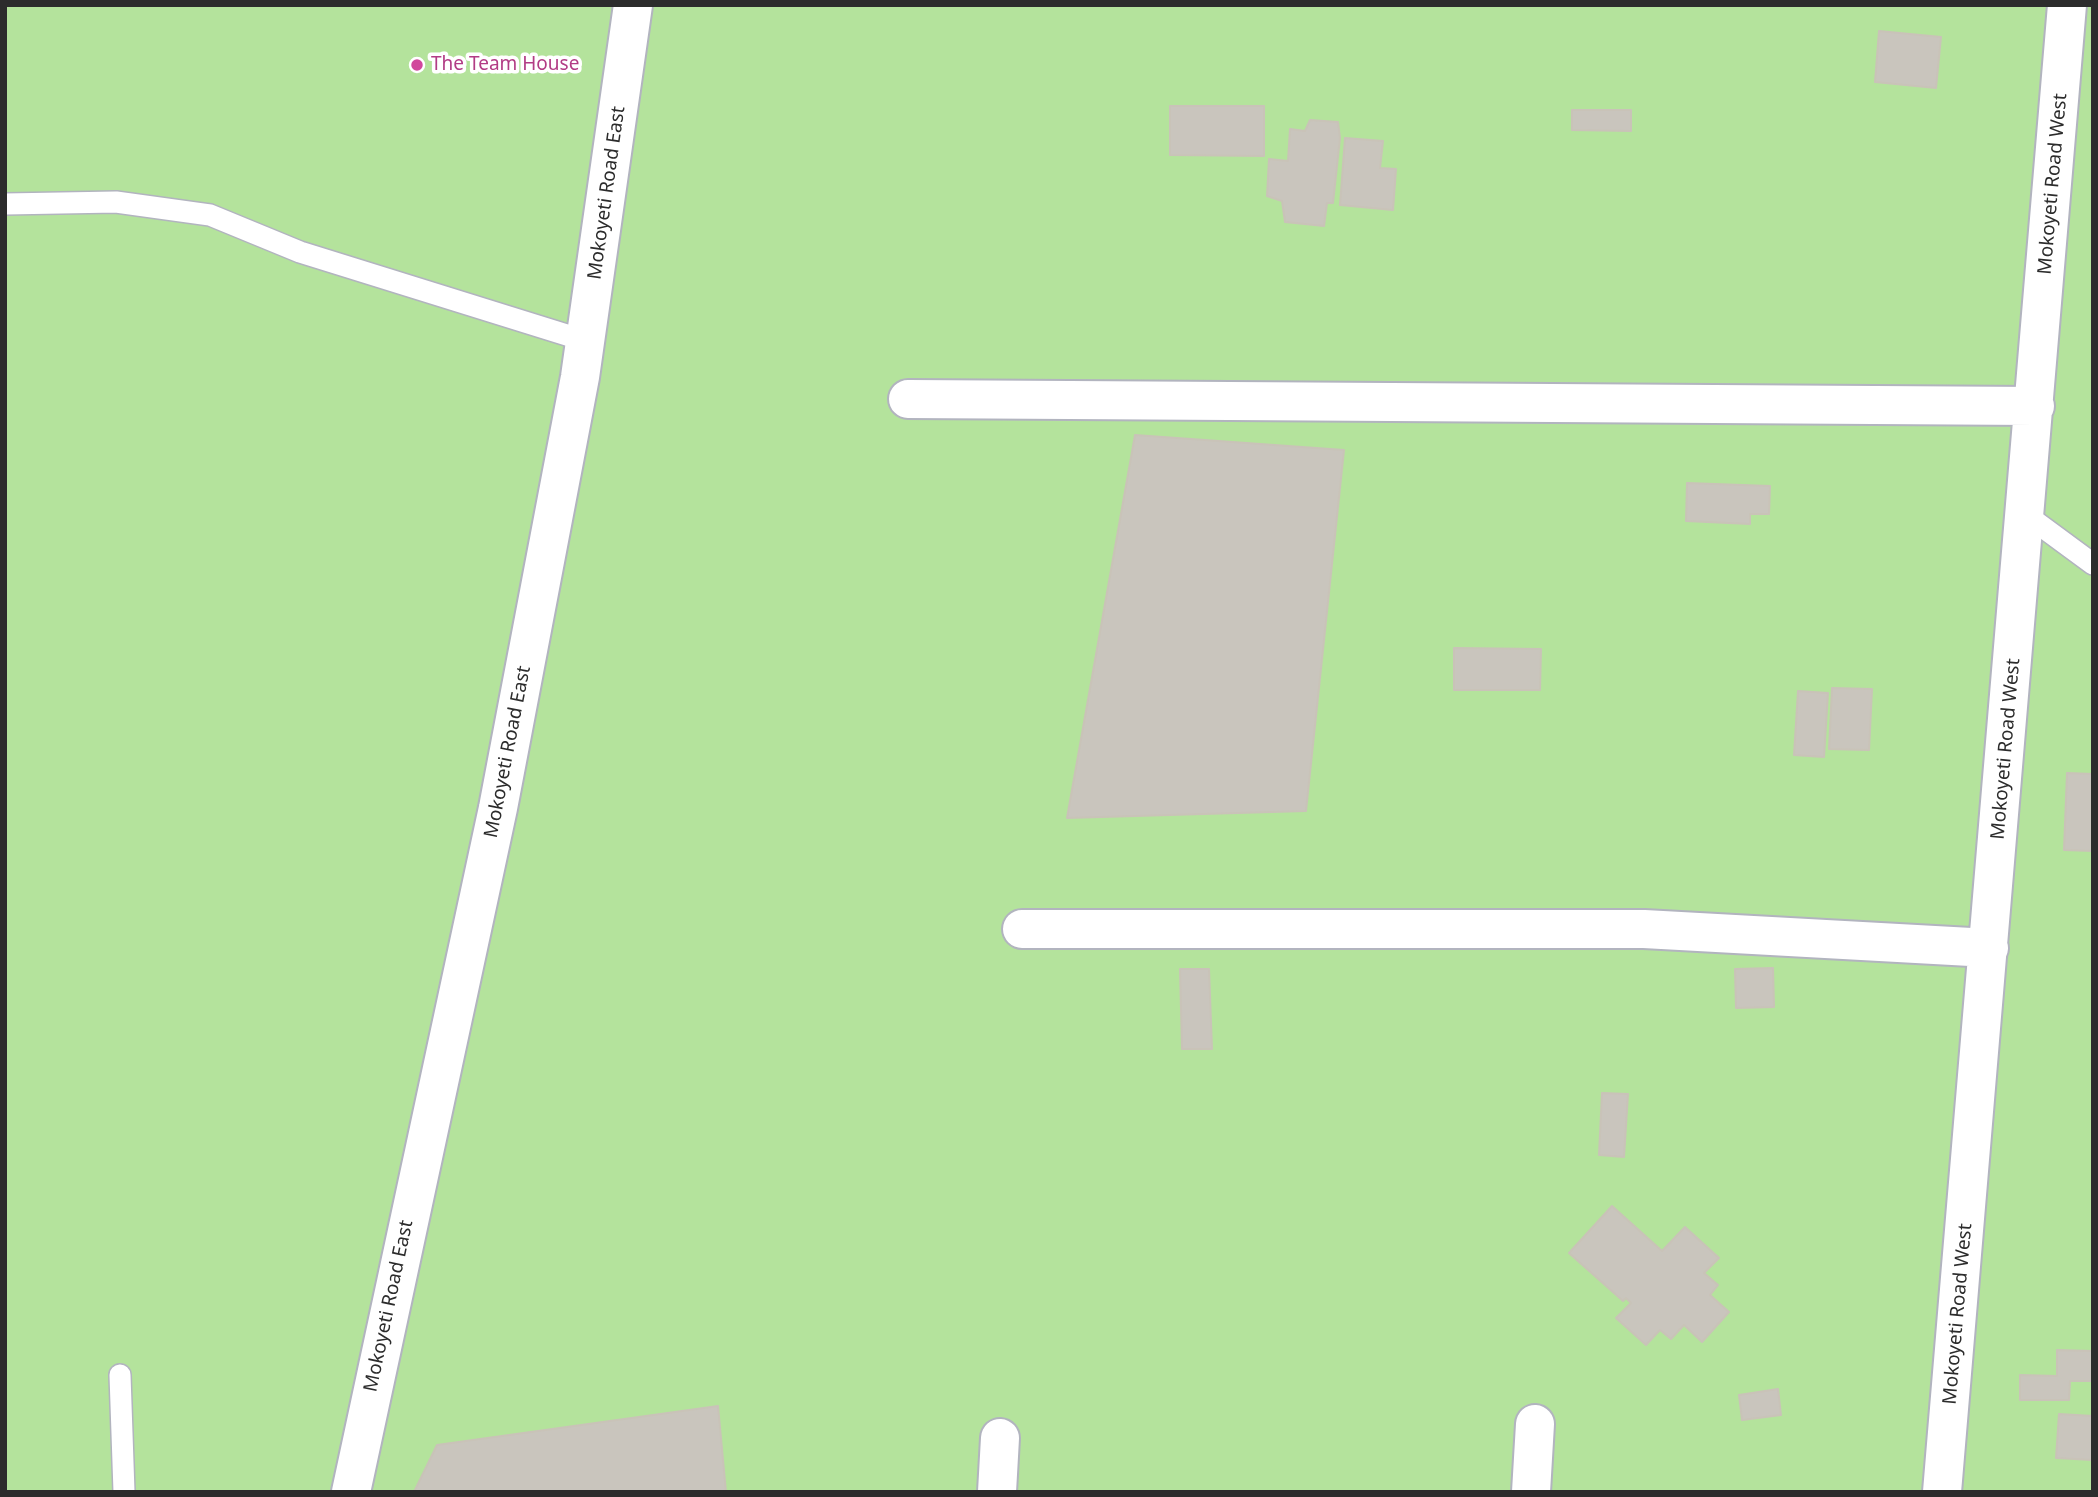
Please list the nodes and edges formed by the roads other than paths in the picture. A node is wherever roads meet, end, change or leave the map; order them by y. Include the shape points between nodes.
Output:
1 (633, 5) edge
2 (2067, 5) edge
3 (5, 204) edge
4 (586, 341) junction
5 (908, 399) dead end
6 (2035, 406) junction
7 (2025, 514) junction
8 (2093, 564) edge
9 (1022, 929) dead end
10 (1989, 948) junction
11 (120, 1376) dead end
12 (1535, 1424) dead end
13 (1000, 1438) dead end
14 (124, 1492) edge
15 (351, 1492) edge
16 (997, 1492) edge
17 (1531, 1492) edge
18 (1942, 1492) edge

1 - 4 street, Mokoyeti Road East
2 - 6 street, Mokoyeti Road West
3 - 4 lane via 116,202 210,215 300,252
4 - 15 street, Mokoyeti Road East via 498,808
5 - 6 street
6 - 7 street, Mokoyeti Road West
7 - 8 lane
7 - 10 street, Mokoyeti Road West
9 - 10 street via 1644,929
10 - 18 street, Mokoyeti Road West
11 - 14 lane
12 - 17 street
13 - 16 street

